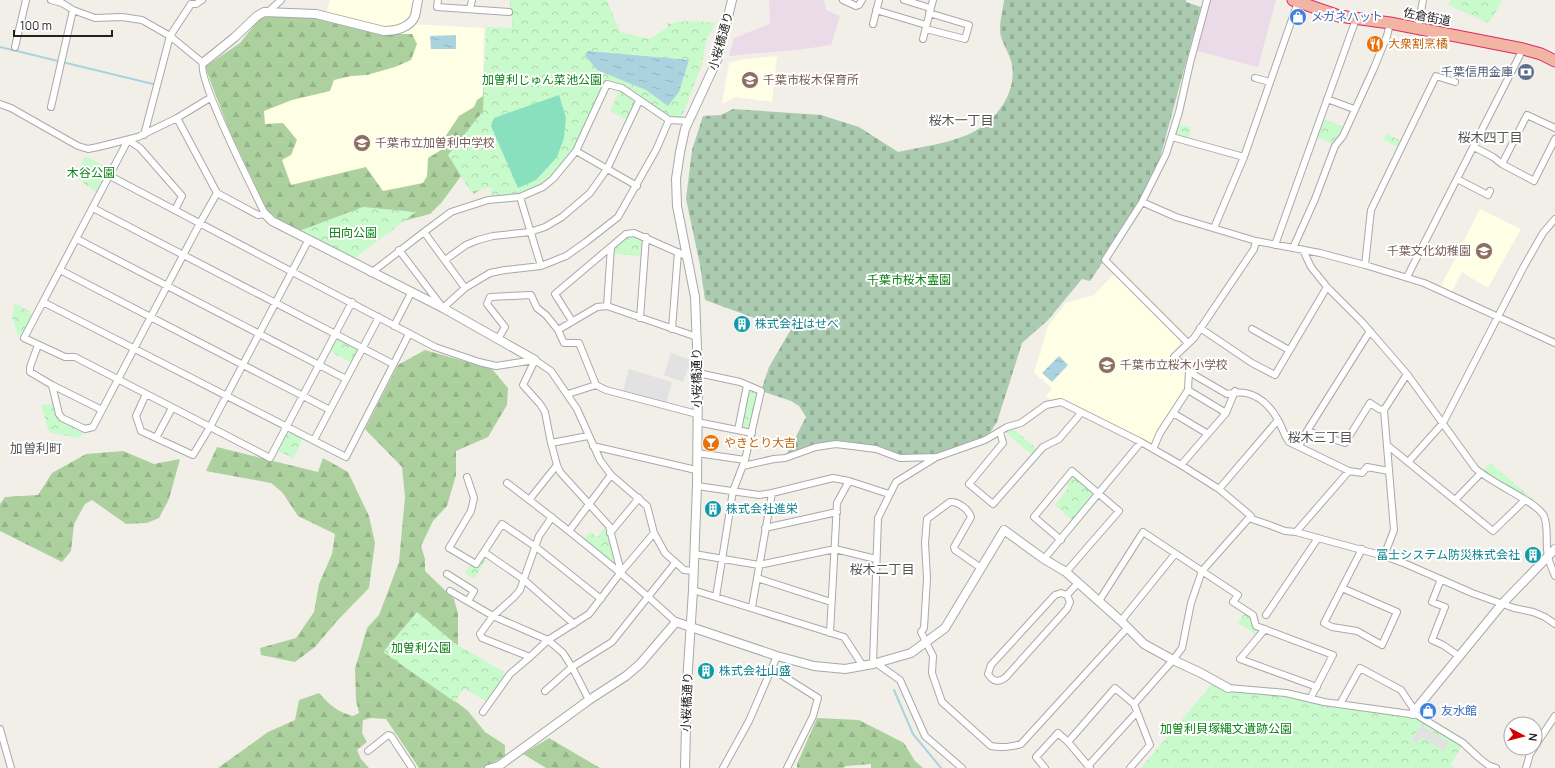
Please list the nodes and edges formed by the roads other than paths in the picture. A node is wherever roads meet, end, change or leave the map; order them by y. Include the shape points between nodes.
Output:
1 (26, 0) edge
2 (51, 0) edge
3 (202, 0) edge
4 (281, 0) edge
5 (418, 0) edge
6 (438, 0) edge
7 (472, 0) edge
8 (732, 0) edge
9 (843, 0) edge
10 (862, 0) edge
11 (879, 0) edge
12 (904, 0) edge
13 (932, 0) edge
14 (1207, 0) edge
15 (1423, 0) edge
16 (1296, 1) edge
17 (470, 9) junction
18 (73, 10) junction
19 (876, 10) junction
20 (269, 11) junction
21 (930, 11) junction
22 (509, 12) dead end
23 (1356, 19) junction
24 (1390, 23) junction
25 (873, 24) dead end
26 (926, 27) junction
27 (1418, 28) junction
28 (170, 36) junction
29 (923, 39) dead end
30 (15, 47) dead end
31 (1523, 49) junction
32 (1555, 61) edge
33 (203, 63) junction
34 (1255, 78) dead end
35 (1270, 82) junction
36 (1454, 82) dead end
37 (210, 98) junction
38 (1327, 99) junction
39 (639, 101) junction
40 (0, 104) edge
41 (51, 107) dead end
42 (1354, 109) junction
43 (177, 118) junction
44 (669, 120) junction
45 (689, 121) junction
46 (1555, 128) edge
47 (144, 135) junction
48 (1172, 137) junction
49 (1555, 139) edge
50 (128, 140) junction
51 (1474, 146) junction
52 (576, 151) junction
53 (1244, 157) junction
54 (1502, 164) junction
55 (607, 169) junction
56 (110, 176) junction
57 (1457, 180) junction
58 (636, 186) junction
59 (217, 193) junction
60 (1488, 195) dead end
61 (520, 197) junction
62 (1142, 202) junction
63 (93, 208) junction
64 (175, 210) junction
65 (265, 214) junction
66 (1555, 220) edge
67 (200, 223) junction
68 (1214, 228) junction
69 (424, 232) junction
70 (530, 232) junction
71 (646, 237) junction
72 (77, 239) junction
73 (308, 241) junction
74 (1256, 242) junction
75 (1275, 245) junction
76 (611, 247) junction
77 (1294, 248) junction
78 (400, 250) junction
79 (1303, 250) junction
80 (682, 254) junction
81 (183, 255) junction
82 (445, 260) junction
83 (1364, 265) junction
84 (541, 266) junction
85 (60, 270) junction
86 (292, 271) junction
87 (371, 273) junction
88 (1407, 277) junction
89 (167, 285) junction
90 (1327, 287) junction
91 (465, 288) junction
92 (411, 293) junction
93 (43, 302) junction
94 (275, 302) junction
95 (352, 302) junction
96 (607, 306) junction
97 (443, 308) junction
98 (150, 316) junction
99 (379, 317) junction
100 (1498, 317) junction
101 (640, 318) junction
102 (572, 321) junction
103 (394, 326) junction
104 (672, 328) junction
105 (1200, 328) junction
106 (1252, 329) dead end
107 (558, 330) junction
108 (1370, 331) junction
109 (258, 334) junction
110 (335, 334) junction
111 (409, 334) junction
112 (697, 337) junction
113 (498, 339) junction
114 (1188, 343) junction
115 (1555, 343) edge
116 (38, 345) junction
117 (134, 348) junction
118 (362, 348) junction
119 (1289, 350) junction
120 (535, 360) junction
121 (242, 364) junction
122 (393, 364) junction
123 (319, 366) junction
124 (1189, 371) junction
125 (698, 373) junction
126 (1407, 374) junction
127 (117, 379) junction
128 (346, 379) junction
129 (596, 384) junction
130 (52, 385) junction
131 (747, 385) junction
132 (1188, 390) junction
133 (1235, 392) junction
134 (146, 394) junction
135 (568, 394) junction
136 (226, 395) junction
137 (303, 396) junction
138 (172, 408) junction
139 (102, 410) junction
140 (330, 410) junction
141 (1384, 410) junction
142 (1081, 413) junction
143 (1172, 413) junction
144 (1226, 413) junction
145 (697, 418) junction
146 (1278, 420) junction
147 (1443, 423) junction
148 (287, 426) junction
149 (210, 427) junction
150 (738, 430) junction
151 (1307, 431) junction
152 (1000, 432) junction
153 (752, 433) junction
154 (1208, 434) junction
155 (588, 436) junction
156 (156, 438) junction
157 (314, 440) junction
158 (1141, 442) junction
159 (551, 443) junction
160 (1388, 445) junction
161 (593, 446) junction
162 (1299, 446) junction
163 (1153, 449) junction
164 (697, 453) junction
165 (937, 457) junction
166 (1409, 461) junction
167 (744, 463) junction
168 (557, 465) junction
169 (1181, 465) junction
170 (696, 470) junction
171 (1349, 470) junction
172 (1389, 471) junction
173 (1480, 473) junction
174 (611, 475) junction
175 (467, 477) dead end
176 (849, 481) junction
177 (507, 483) dead end
178 (697, 486) junction
179 (1219, 489) junction
180 (733, 491) junction
181 (772, 493) junction
182 (889, 494) junction
183 (1099, 494) junction
184 (639, 498) junction
185 (529, 500) junction
186 (1455, 500) junction
187 (1525, 500) junction
188 (589, 505) junction
189 (837, 512) junction
190 (552, 517) junction
191 (1249, 518) junction
192 (765, 528) junction
193 (569, 531) junction
194 (1296, 532) junction
195 (610, 533) junction
196 (654, 533) junction
197 (1318, 538) junction
198 (1061, 540) junction
199 (536, 547) junction
200 (835, 549) junction
201 (1362, 549) junction
202 (1555, 549) edge
203 (484, 552) junction
204 (694, 554) junction
205 (1175, 554) junction
206 (1384, 556) junction
207 (1548, 557) junction
208 (722, 559) junction
209 (1044, 559) junction
210 (876, 560) junction
211 (675, 563) junction
212 (759, 565) junction
213 (981, 568) junction
214 (1202, 570) junction
215 (620, 572) junction
216 (694, 572) junction
217 (1066, 572) junction
218 (447, 574) dead end
219 (1555, 576) edge
220 (758, 578) junction
221 (523, 579) junction
222 (1441, 579) junction
223 (1078, 582) junction
224 (1342, 588) junction
225 (693, 590) junction
226 (450, 591) dead end
227 (1067, 595) junction
228 (648, 596) junction
229 (716, 597) junction
230 (601, 599) junction
231 (468, 601) junction
232 (1099, 601) junction
233 (831, 602) junction
234 (1502, 604) junction
235 (752, 608) junction
236 (1266, 615) dead end
237 (493, 616) junction
238 (1121, 621) junction
239 (676, 622) junction
240 (574, 624) junction
241 (1555, 624) edge
242 (691, 627) junction
243 (1128, 627) junction
244 (1265, 629) junction
245 (830, 633) junction
246 (548, 640) junction
247 (927, 642) junction
248 (777, 656) junction
249 (1459, 656) junction
250 (530, 658) junction
251 (1173, 660) junction
252 (874, 664) junction
253 (572, 666) junction
254 (862, 666) junction
255 (772, 669) junction
256 (1317, 687) junction
257 (1228, 688) joint
258 (545, 691) dead end
259 (1310, 699) junction
260 (589, 700) junction
261 (1134, 704) junction
262 (1340, 704) junction
263 (483, 712) dead end
264 (1137, 712) junction
265 (1414, 713) junction
266 (1554, 718) edge
267 (0, 729) edge
268 (1543, 734) edge
269 (1068, 742) junction
270 (368, 751) dead end
271 (1529, 756) edge
272 (497, 767) edge
273 (1089, 767) edge
274 (11, 768) edge
275 (412, 768) edge
276 (488, 768) edge
277 (685, 768) edge
278 (723, 768) edge
279 (787, 768) edge
280 (961, 768) edge
281 (1045, 768) edge
282 (1130, 768) edge
283 (1496, 768) edge
284 (1526, 768) edge

1 - 30 street
2 - 18 street
3 - 28 street via 191,4
4 - 20 street
5 - 20 street via 414,17 408,24 389,31 316,14
6 - 17 street via 437,7
7 - 17 street
8 - 45 street, 小桜橋通り via 718,58
9 - 10 street via 856,6
11 - 19 street
12 - 21 street
13 - 21 street
14 - 48 street
15 - 27 street
16 - 23 highway, 佐倉街道 via 1339,16
16 - 35 street
17 - 22 street
18 - 28 street via 95,18 122,17 142,20
18 - 41 street
19 - 25 street
19 - 26 street
20 - 33 street via 257,16
21 - 26 street
21 - 26 street via 969,25 964,39
23 - 24 highway, 佐倉街道
23 - 38 street
24 - 27 highway, 佐倉街道
24 - 42 street via 1374,68
26 - 29 street
27 - 31 highway, 佐倉街道
28 - 33 street
28 - 47 street
31 - 32 highway, 佐倉街道
31 - 51 street
33 - 37 street via 201,66
34 - 35 street
35 - 53 street
36 - 83 street via 1436,76 1371,210
37 - 43 street
37 - 65 street
38 - 42 street
38 - 75 street
39 - 44 street
39 - 52 street via 622,88 608,84
39 - 55 street
40 - 50 street via 88,149
42 - 77 street via 1343,136 1335,146
43 - 47 street
43 - 59 street
44 - 45 street
44 - 58 street
45 - 80 street, 小桜橋通り via 685,129 676,180
46 - 54 street via 1527,115
47 - 50 street
48 - 53 street
48 - 62 street
49 - 54 street via 1534,181
50 - 56 street
50 - 64 street via 140,148 182,196
51 - 54 street
51 - 57 street
52 - 55 street
52 - 61 street via 553,179 543,187
53 - 68 street
55 - 58 street
55 - 70 street via 590,193 562,218
56 - 63 street
56 - 64 street
57 - 60 street
57 - 88 street
58 - 84 street via 618,217 566,256
59 - 65 street via 258,215
59 - 67 street
61 - 69 street via 488,200 451,212
61 - 70 street
62 - 68 street via 1176,217
62 - 114 street via 1105,260
63 - 72 street
63 - 81 street
64 - 67 street
65 - 73 street via 272,221
66 - 100 street via 1543,233
67 - 81 street
67 - 86 street
68 - 74 street
69 - 78 street
69 - 82 street
70 - 82 street via 478,240
70 - 84 street
71 - 76 street via 634,233 626,234
71 - 80 street
71 - 101 street
72 - 85 street
72 - 89 street
73 - 86 street
73 - 87 street
74 - 75 street
74 - 105 street via 1254,249
75 - 77 street
76 - 96 street
76 - 102 street via 555,294
77 - 79 street
78 - 87 street
78 - 97 street
79 - 83 street
79 - 90 street via 1311,267
80 - 104 street
80 - 112 street, 小桜橋通り via 695,297
81 - 89 street
81 - 94 street
82 - 91 street
83 - 88 street
84 - 91 street via 490,273
85 - 93 street
85 - 98 street
86 - 94 street
86 - 95 street
87 - 92 street
88 - 100 street via 1424,282
89 - 98 street
89 - 109 street
90 - 108 street
90 - 119 street
91 - 97 street
92 - 97 street
92 - 103 street
93 - 116 street via 24,338
93 - 117 street
94 - 109 street
94 - 110 street
95 - 99 street
95 - 110 street
96 - 101 street
96 - 102 street via 597,307
97 - 113 street
98 - 117 street
98 - 121 street
99 - 103 street
99 - 118 street
100 - 115 street
100 - 147 street
101 - 104 street
102 - 107 street
103 - 111 street
104 - 112 street
105 - 114 street
105 - 119 street via 1252,363 1275,375
106 - 119 street
107 - 113 street via 537,308 531,295 490,297 487,304 505,327
107 - 129 street via 564,343 579,342
108 - 126 street
108 - 151 street
109 - 121 street
109 - 123 street
110 - 118 street
110 - 123 street
111 - 120 street via 435,347 496,366
111 - 122 street
112 - 125 street, 小桜橋通り
113 - 120 street
114 - 124 street via 1174,357
116 - 127 street via 64,357 75,357
116 - 130 street via 30,372
117 - 127 street
117 - 136 street
118 - 122 street
118 - 128 street
120 - 135 street via 551,371
120 - 159 street via 523,385 545,412
121 - 136 street
121 - 137 street
122 - 157 street via 346,457
123 - 128 street
123 - 137 street
124 - 132 street
124 - 133 street via 1227,394
125 - 131 street
125 - 145 street, 小桜橋通り
126 - 141 street
126 - 147 street
127 - 134 street
127 - 139 street
128 - 140 street
129 - 135 street
129 - 145 street via 606,390
130 - 139 street
130 - 139 street via 62,418 85,429 93,427
131 - 150 street
131 - 153 street via 761,391
132 - 143 street
132 - 144 street
133 - 144 street
133 - 146 street via 1253,394 1267,403
134 - 138 street
134 - 156 street via 136,416 142,431
135 - 155 street
136 - 148 street
136 - 149 street
137 - 140 street
137 - 148 street
138 - 149 street
138 - 156 street
140 - 157 street
141 - 151 street via 1370,402 1345,443
141 - 160 street
142 - 152 street via 1061,402 1046,405 1021,423
142 - 152 street via 1059,439 1043,447 993,504 969,484 1002,442
142 - 158 street
143 - 154 street
143 - 163 street
144 - 154 street
145 - 150 street
145 - 164 street, 小桜橋通り
146 - 162 street via 1289,442
146 - 179 street
147 - 166 street
147 - 173 street
148 - 149 street via 270,458
148 - 157 street
149 - 156 street via 193,455
150 - 153 street
151 - 162 street
152 - 165 street
153 - 167 street
154 - 169 street
155 - 159 street
155 - 161 street
158 - 163 street
158 - 183 street
159 - 168 street
160 - 166 street
160 - 172 street
161 - 170 street
161 - 174 street
162 - 171 street
163 - 169 street
164 - 167 street
164 - 170 street, 小桜橋通り
165 - 167 street via 900,458 876,449 836,444 816,447 785,458
165 - 182 street via 896,482
166 - 186 street
167 - 180 street
168 - 185 street
168 - 188 street via 560,472
169 - 179 street
170 - 178 street, 小桜橋通り
171 - 172 street via 1362,473 1367,467
171 - 194 street
172 - 206 street via 1394,530
173 - 186 street
173 - 187 street
174 - 184 street
174 - 188 street
175 - 203 street via 474,498 471,511 449,548 476,564
176 - 181 street via 833,478
176 - 182 street
176 - 189 street via 837,503
177 - 185 street
178 - 180 street
178 - 204 street, 小桜橋通り
179 - 191 street via 1250,516
180 - 181 street via 759,495
180 - 208 street
181 - 192 street
182 - 210 street via 878,518
183 - 198 street
183 - 198 street via 1072,471 1034,517
183 - 217 street via 1119,511
184 - 195 street
184 - 196 street via 647,506
185 - 190 street
186 - 187 street via 1493,531
187 - 207 street via 1543,515 1546,523
188 - 193 street
188 - 195 street via 609,526
189 - 192 street
189 - 200 street
190 - 193 street
190 - 199 street
191 - 194 street via 1284,531
191 - 214 street
192 - 212 street
193 - 215 street
194 - 197 street
195 - 215 street
196 - 211 street via 665,553
196 - 215 street
197 - 201 street
197 - 236 street
198 - 209 street
199 - 203 street via 502,524
199 - 221 street
199 - 230 street
200 - 210 street
200 - 212 street
200 - 233 street
201 - 206 street
201 - 224 street
202 - 207 street
203 - 221 street
204 - 208 street
204 - 216 street, 小桜橋通り
205 - 214 street
205 - 232 street via 1143,532
205 - 238 street
206 - 222 street
207 - 219 street
207 - 234 street
208 - 212 street
208 - 229 street
209 - 213 street via 1004,530
209 - 217 street
210 - 252 street
211 - 216 street via 684,570
211 - 228 street
212 - 220 street
213 - 247 street via 945,628
213 - 247 street via 954,547 971,517 970,513 956,502 950,502 927,519 927,578 924,628 921,632
214 - 244 street via 1238,595 1233,602 1253,615 1256,626
214 - 251 street via 1191,603 1182,648
215 - 228 street
215 - 230 street
216 - 225 street, 小桜橋通り
217 - 223 street
218 - 231 street via 474,591
220 - 233 street
220 - 235 street
221 - 237 street via 520,590
221 - 240 street
222 - 234 street
222 - 249 street via 1432,602 1446,607 1432,640
223 - 227 street
223 - 232 street
224 - 224 street via 1324,623 1332,627 1357,631 1382,646 1397,612
225 - 229 street
225 - 242 street, 小桜橋通り
226 - 231 street
227 - 227 street via 1070,602 1067,609 1006,677 1001,681 991,679 989,670 1007,648 1055,595
228 - 239 street
228 - 253 street via 612,642
229 - 235 street
230 - 240 street via 589,614
231 - 237 street
232 - 238 street
233 - 245 street
234 - 241 street via 1539,614
234 - 249 street
235 - 245 street
237 - 246 street
237 - 250 street via 480,634 482,638
238 - 243 street
239 - 242 street
239 - 260 street via 640,664
240 - 246 street
242 - 248 street
242 - 277 street, 小桜橋通り
243 - 247 street via 1017,746 991,746 942,702 932,673 933,656
243 - 251 street via 1144,644
244 - 256 street via 1334,655
244 - 256 street via 1240,660
245 - 254 street via 844,637
246 - 250 street
246 - 253 street via 563,653
247 - 252 street via 911,653
248 - 254 street via 814,666 845,669
248 - 255 street
249 - 265 street
250 - 263 street via 510,674
251 - 257 street
251 - 261 street
252 - 254 street
252 - 280 street via 900,680 925,736
253 - 258 street
253 - 260 street
255 - 278 street via 749,721
255 - 279 street via 818,698 813,716
256 - 259 street
257 - 259 street via 1286,693
259 - 262 street
260 - 272 street
261 - 264 street
261 - 269 street via 1116,688
262 - 265 street
262 - 265 street via 1360,668 1401,690
264 - 273 street
264 - 282 street via 1150,745
265 - 283 street via 1463,743 1478,758
266 - 268 street
267 - 274 street
269 - 273 street
269 - 281 street via 1058,733 1036,757
270 - 275 street via 388,735 391,736
271 - 284 street
272 - 276 street

